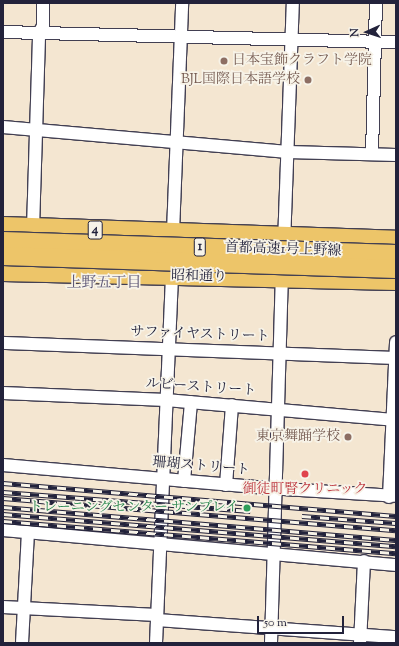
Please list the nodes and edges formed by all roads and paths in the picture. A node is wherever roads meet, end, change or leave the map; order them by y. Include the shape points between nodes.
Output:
1 (43, 3) edge
2 (182, 3) edge
3 (293, 3) edge
4 (376, 3) edge
5 (3, 32) edge
6 (39, 33) junction
7 (181, 36) junction
8 (292, 39) junction
9 (376, 41) junction
10 (396, 42) edge
11 (3, 127) edge
12 (36, 130) junction
13 (177, 142) junction
14 (288, 152) junction
15 (372, 154) junction
16 (396, 155) edge
17 (3, 226) edge
18 (32, 228) junction
19 (180, 232) junction
20 (284, 237) junction
21 (396, 240) edge
22 (3, 241) edge
23 (396, 254) edge
24 (3, 256) edge
25 (396, 269) edge
26 (3, 272) edge
27 (282, 272) junction
28 (172, 276) junction
29 (396, 281) edge
30 (396, 342) edge
31 (3, 343) edge
32 (168, 349) junction
33 (279, 353) junction
34 (396, 358) edge
35 (3, 393) edge
36 (166, 400) junction
37 (191, 402) junction
38 (232, 406) junction
39 (277, 409) junction
40 (394, 420) edge
41 (3, 465) edge
42 (162, 479) junction
43 (184, 481) junction
44 (226, 484) junction
45 (275, 489) junction
46 (392, 497) edge
47 (3, 530) edge
48 (28, 532) junction
49 (159, 542) junction
50 (273, 552) junction
51 (364, 561) junction
52 (396, 564) edge
53 (3, 607) edge
54 (23, 608) junction
55 (157, 618) junction
56 (272, 628) junction
57 (396, 637) edge
58 (360, 639) edge
59 (22, 643) edge
60 (156, 643) edge
61 (271, 643) edge

1 - 6 street via 42,26
2 - 7 street
3 - 8 street
4 - 9 street
5 - 6 street
6 - 7 street
6 - 12 street
7 - 8 street
7 - 13 street
8 - 9 street
8 - 14 street
9 - 10 street
9 - 15 street
11 - 12 street
12 - 13 street
12 - 18 street
13 - 14 street
13 - 19 street
14 - 15 street
14 - 20 street
15 - 16 street
17 - 18 highway, 4
18 - 19 highway, 4
19 - 20 highway, 4
19 - 27 highway via 198,245 264,247
20 - 21 highway, 4
20 - 27 street
22 - 23 highway, 首都高速1号上野線 / 1, bridge
24 - 25 highway, 首都高速1号上野線 / 1, bridge
26 - 28 highway, 昭和通り
27 - 28 highway, 昭和通り
27 - 29 highway, 昭和通り
27 - 33 street
28 - 32 street
30 - 34 street
31 - 32 street, サファイヤストリート
32 - 33 street, サファイヤストリート
32 - 36 street
33 - 34 street, サファイヤストリート
33 - 39 street
34 - 40 street
35 - 36 street, ルビーストリート
36 - 37 street, ルビーストリート
36 - 42 street
37 - 38 street, ルビーストリート
37 - 43 street
38 - 39 street, ルビーストリート
38 - 44 street
39 - 40 street, ルビーストリート
39 - 45 street
40 - 46 street
41 - 42 street, 珊瑚ストリート
42 - 43 street, 珊瑚ストリート
42 - 49 street
43 - 44 street, 珊瑚ストリート
44 - 45 street, 珊瑚ストリート
45 - 46 street, 珊瑚ストリート
45 - 50 street
47 - 48 street
48 - 49 street
48 - 54 street
49 - 50 street
49 - 55 street
50 - 51 street
50 - 56 street
51 - 52 street
51 - 58 street
53 - 54 street
54 - 55 street
54 - 59 street
55 - 56 street
55 - 60 street
56 - 58 street
56 - 61 street
57 - 58 street

